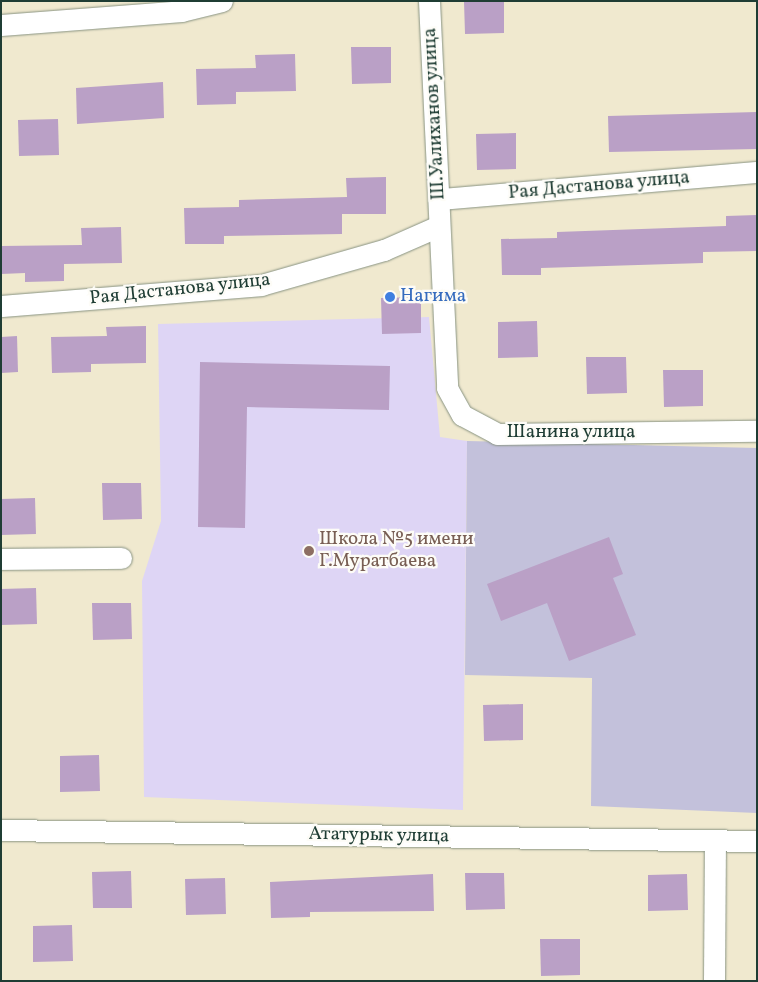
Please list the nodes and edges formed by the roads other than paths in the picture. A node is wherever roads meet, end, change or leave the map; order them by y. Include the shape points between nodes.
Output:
1 (222, 1) edge
2 (429, 1) edge
3 (1, 25) edge
4 (757, 172) edge
5 (440, 199) junction
6 (439, 226) junction
7 (1, 306) edge
8 (757, 431) edge
9 (121, 558) dead end
10 (1, 559) edge
11 (1, 830) edge
12 (715, 840) junction
13 (757, 841) edge
14 (714, 981) edge

1 - 3 street via 181,10
2 - 5 street, Ш.Уалиханов улица
4 - 5 street, Рая Дастанова улица
5 - 6 street, Ш.Уалиханов улица
6 - 7 street, Рая Дастанова улица via 384,250 261,285
6 - 8 street, Шанина улица via 447,388 462,415 497,434
9 - 10 street
11 - 12 street, Ататурык улица
12 - 13 street, Ататурык улица
12 - 14 street

